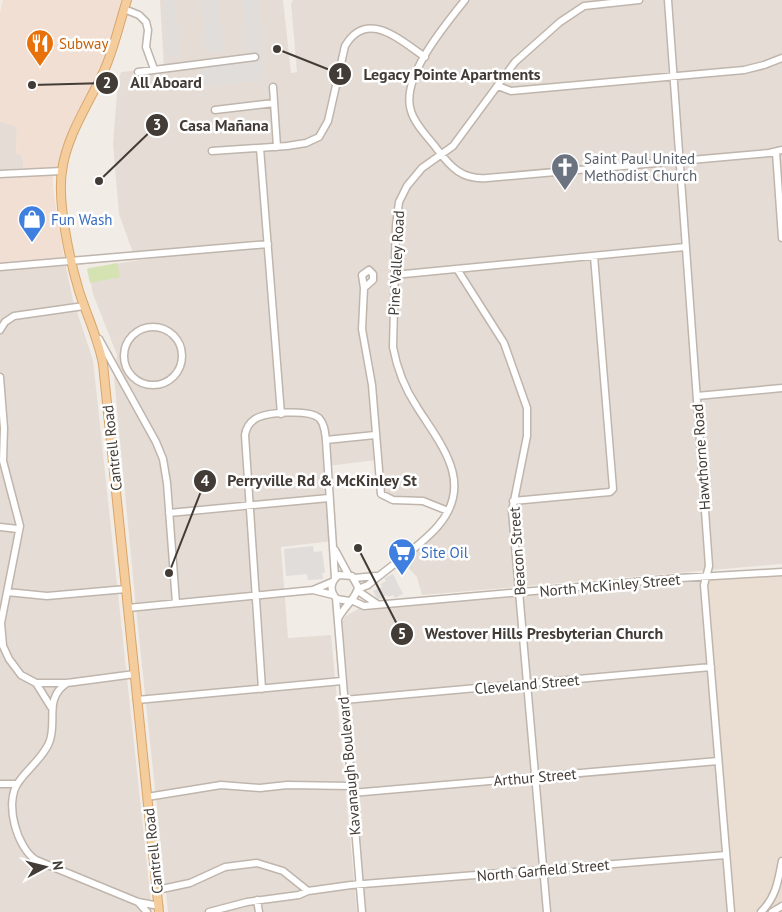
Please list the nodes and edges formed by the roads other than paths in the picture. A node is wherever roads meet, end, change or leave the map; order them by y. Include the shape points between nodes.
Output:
1 (127, 0) edge
2 (464, 0) edge
3 (638, 0) edge
4 (668, 0) edge
5 (583, 3) edge
6 (124, 9) junction
7 (255, 57) dead end
8 (425, 57) junction
9 (782, 58) edge
10 (154, 70) junction
11 (138, 72) dead end
12 (674, 76) junction
13 (498, 86) junction
14 (273, 87) dead end
15 (274, 103) junction
16 (216, 110) dead end
17 (277, 147) junction
18 (260, 148) junction
19 (212, 151) dead end
20 (779, 151) edge
21 (441, 154) junction
22 (680, 161) junction
23 (62, 171) junction
24 (0, 174) edge
25 (782, 238) edge
26 (268, 244) junction
27 (685, 247) junction
28 (594, 256) junction
29 (72, 262) junction
30 (0, 267) edge
31 (456, 269) junction
32 (394, 275) junction
33 (364, 288) dead end
34 (84, 306) junction
35 (0, 330) edge
36 (95, 333) junction
37 (123, 359) junction
38 (113, 364) junction
39 (0, 377) edge
40 (782, 388) edge
41 (1, 394) edge
42 (697, 396) junction
43 (280, 414) junction
44 (375, 435) junction
45 (326, 440) junction
46 (329, 498) junction
47 (513, 501) junction
48 (248, 505) junction
49 (448, 511) junction
50 (169, 513) junction
51 (0, 527) edge
52 (18, 529) junction
53 (334, 547) junction
54 (782, 572) edge
55 (348, 574) junction
56 (378, 575) junction
57 (708, 577) junction
58 (354, 578) junction
59 (333, 580) junction
60 (126, 589) junction
61 (313, 590) junction
62 (358, 590) junction
63 (7, 592) junction
64 (519, 593) junction
65 (256, 597) junction
66 (335, 597) junction
67 (350, 600) junction
68 (176, 603) junction
69 (378, 604) junction
70 (128, 608) junction
71 (338, 620) junction
72 (711, 667) junction
73 (135, 674) junction
74 (342, 682) junction
75 (36, 683) junction
76 (67, 683) junction
77 (527, 684) junction
78 (262, 688) junction
79 (138, 700) junction
80 (344, 700) junction
81 (51, 707) junction
82 (718, 762) junction
83 (535, 777) junction
84 (0, 784) edge
85 (17, 784) junction
86 (351, 790) junction
87 (148, 797) junction
88 (726, 855) junction
89 (782, 861) edge
90 (543, 870) junction
91 (360, 885) junction
92 (157, 890) junction
93 (308, 891) junction
94 (779, 892) edge
95 (257, 900) junction
96 (138, 902) junction
97 (782, 906) edge
98 (159, 909) edge
99 (147, 912) edge
100 (208, 912) edge
101 (258, 912) edge
102 (362, 912) edge
103 (547, 912) edge
104 (731, 912) edge
105 (761, 912) edge
106 (772, 912) edge

1 - 6 main road, Cantrell Road
2 - 8 street
3 - 5 street, Pine Valley Road
4 - 12 street, Hawthorne Road
5 - 13 street, Pine Valley Road via 526,51
6 - 10 street via 146,22 146,47
6 - 23 main road, Cantrell Road via 106,64 69,145
7 - 10 street
8 - 17 street via 381,29 364,29 355,34 344,49 323,134 306,143
8 - 21 street via 411,83 410,106 414,119
9 - 12 street via 750,69
10 - 11 street
12 - 13 street via 511,91
12 - 22 street, Hawthorne Road
13 - 21 street, Pine Valley Road via 460,139
14 - 15 street
15 - 16 street
15 - 17 street
17 - 18 street
18 - 19 street
18 - 26 street
20 - 22 street
20 - 25 street
21 - 22 street via 458,173 477,179
21 - 32 street, Pine Valley Road via 416,174 401,198
22 - 27 street, Hawthorne Road
23 - 24 street
23 - 29 main road, Cantrell Road via 63,211
26 - 29 street
26 - 43 street
27 - 28 street
27 - 42 street, Hawthorne Road
28 - 31 street
28 - 47 street via 612,489 610,492
29 - 30 street
29 - 34 main road, Cantrell Road
31 - 32 street
31 - 47 street, Beacon Street via 504,343 527,408 527,436
32 - 49 street, Pine Valley Road via 392,335 395,358 413,400 445,450 452,467 453,494
33 - 44 street via 362,330 371,375
34 - 35 street via 14,316
34 - 36 main road, Cantrell Road
36 - 38 street
36 - 60 main road, Cantrell Road via 103,364
37 - 37 street via 127,341 149,326 167,330 179,343 182,352 176,374 159,384 145,384 133,377
37 - 38 street
38 - 50 street via 158,447 166,471
39 - 41 street
40 - 42 street
41 - 52 street via 3,461 18,516
42 - 57 street, Hawthorne Road via 710,566
43 - 45 street via 304,412 314,415 322,422
43 - 48 street via 256,418 246,430
44 - 45 street
44 - 49 street via 379,482 384,497 423,501
45 - 46 street
46 - 48 street
46 - 53 street
47 - 64 street, Beacon Street
48 - 50 street
48 - 65 street
49 - 56 street, Pine Valley Road via 432,533
50 - 68 street
51 - 52 street
52 - 63 street
53 - 55 street
53 - 59 street
54 - 57 street, North McKinley Street
55 - 58 street
55 - 59 street
56 - 58 street
56 - 62 street, Pine Valley Road
57 - 64 street, North McKinley Street
57 - 72 street, Hawthorne Road via 704,585
58 - 62 street
59 - 61 street
59 - 66 street
60 - 63 street via 47,596
60 - 70 main road, Cantrell Road
61 - 65 street
61 - 66 street
62 - 67 street
62 - 69 street
63 - 75 street via 1,622 3,646 18,671
64 - 69 street, North McKinley Street
64 - 77 street, Beacon Street
65 - 68 street
65 - 78 street
66 - 67 street
66 - 71 street, Kavanaugh Boulevard
67 - 69 street, North McKinley Street via 364,606
67 - 71 street
68 - 70 street
70 - 73 main road, Cantrell Road
71 - 74 street, Kavanaugh Boulevard
72 - 77 street, Cleveland Street
72 - 82 street, Hawthorne Road
73 - 76 street
73 - 79 main road, Cantrell Road
74 - 78 street
74 - 80 street, Kavanaugh Boulevard
75 - 76 street
75 - 81 street
76 - 81 street
77 - 80 street, Cleveland Street
77 - 83 street, Beacon Street
78 - 79 street
79 - 87 main road, Cantrell Road
80 - 86 street, Kavanaugh Boulevard
81 - 85 street via 49,743
82 - 83 street, Arthur Street
82 - 88 street, Hawthorne Road
83 - 86 street, Arthur Street
83 - 90 street, Beacon Street
84 - 85 street
85 - 96 street via 13,796 15,828 20,843 31,857
86 - 87 street, Arthur Street via 296,785 260,788 221,785
86 - 91 street, Kavanaugh Boulevard
87 - 92 main road, Cantrell Road
88 - 90 street, North Garfield Street
88 - 104 street, Hawthorne Road
89 - 94 street
90 - 91 street, North Garfield Street
90 - 103 street, Beacon Street
91 - 93 street, North Garfield Street
91 - 102 street, Kavanaugh Boulevard
92 - 93 street via 190,883 225,867 257,863 283,870
92 - 98 main road, Cantrell Road
93 - 95 street, North Garfield Street via 299,896
94 - 105 street
95 - 100 street, North Garfield Street
95 - 101 street
96 - 98 street
96 - 99 street
97 - 106 street

